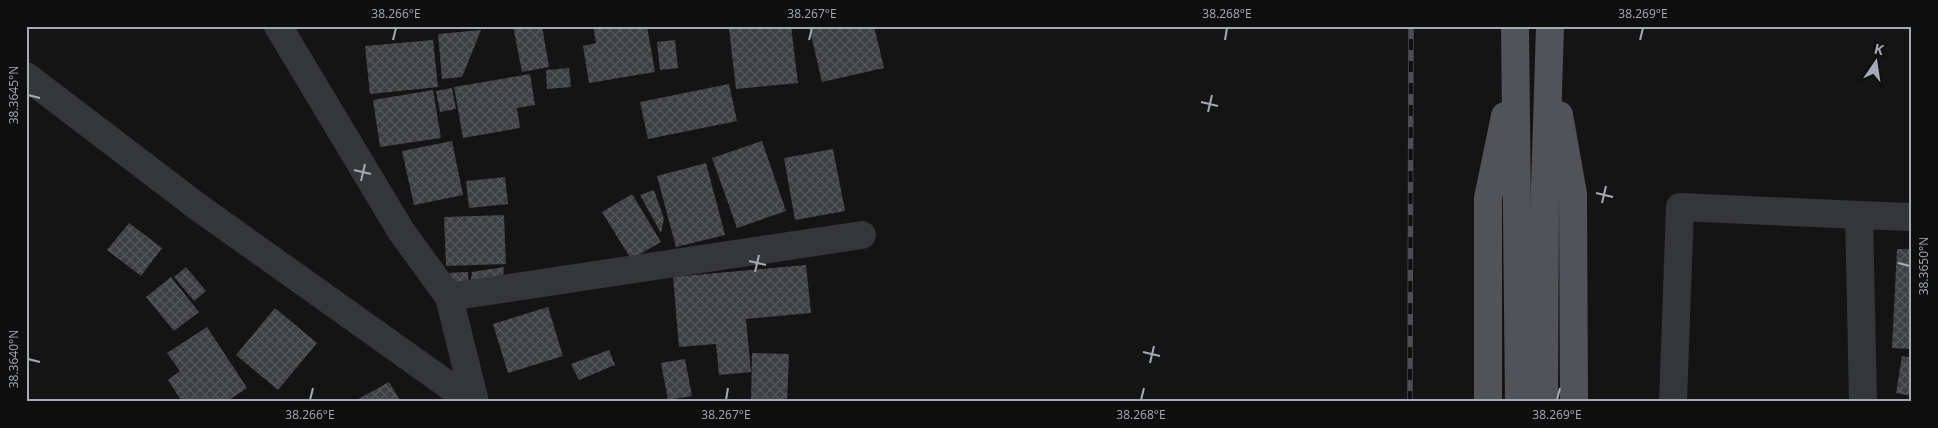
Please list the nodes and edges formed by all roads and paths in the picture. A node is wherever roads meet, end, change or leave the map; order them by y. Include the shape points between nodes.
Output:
1 (1515, 26) edge
2 (1550, 26) edge
3 (283, 27) edge
4 (1549, 60) junction
5 (1516, 63) junction
6 (26, 76) edge
7 (1859, 215) junction
8 (1912, 217) edge
9 (862, 235) dead end
10 (449, 297) junction
11 (473, 402) edge
12 (1488, 402) edge
13 (1519, 402) edge
14 (1544, 402) edge
15 (1574, 402) edge
16 (1673, 402) edge
17 (1863, 402) edge

1 - 5 main road
2 - 4 main road
3 - 10 street via 401,231
4 - 14 main road
4 - 15 main road via 1573,194
5 - 12 main road via 1488,198
5 - 13 main road
6 - 11 street via 198,207
7 - 8 street
7 - 16 street via 1680,207
7 - 17 street
9 - 10 street
10 - 11 street

